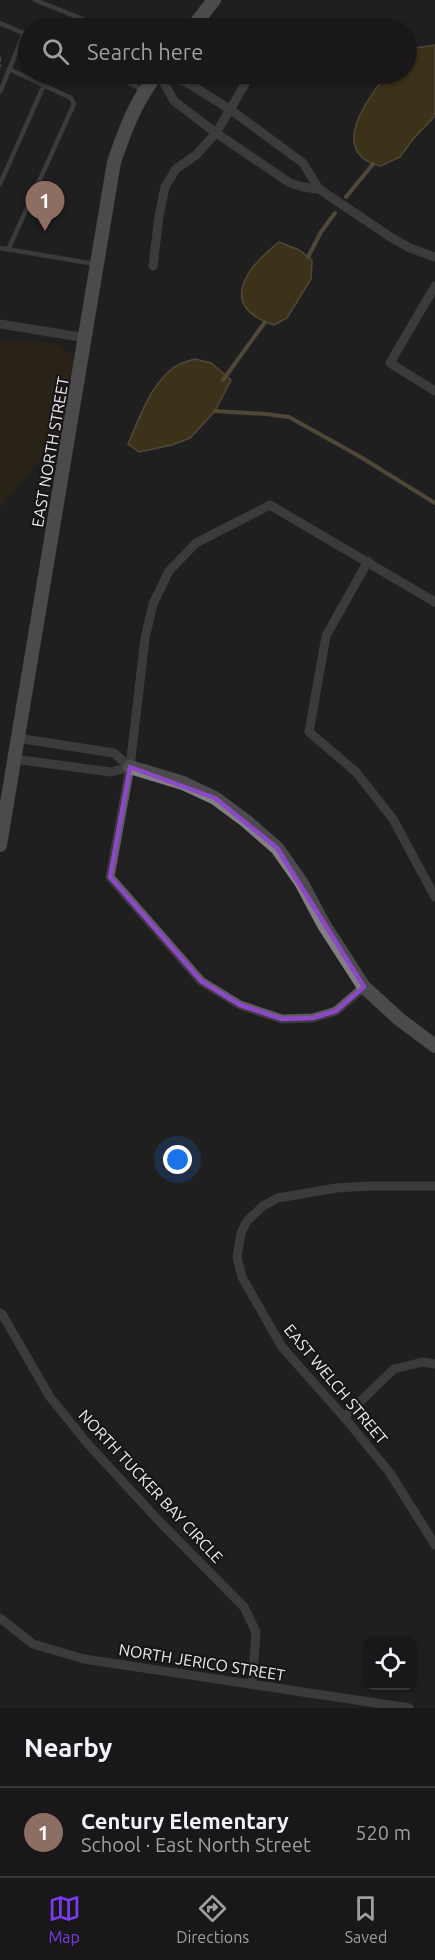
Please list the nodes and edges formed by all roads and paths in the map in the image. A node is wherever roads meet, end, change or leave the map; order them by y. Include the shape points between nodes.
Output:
1 (35, 0) edge
2 (214, 0) edge
3 (80, 18) edge
4 (200, 18) edge
5 (0, 23) edge
6 (18, 31) edge
7 (18, 50) edge
8 (0, 57) edge
9 (0, 67) edge
10 (9, 69) junction
11 (18, 73) edge
12 (130, 84) edge
13 (150, 84) edge
14 (165, 84) edge
15 (191, 84) edge
16 (245, 84) edge
17 (44, 85) joint
18 (144, 91) junction
19 (0, 92) edge
20 (231, 110) junction
21 (216, 133) junction
22 (0, 184) edge
23 (319, 189) junction
24 (0, 248) edge
25 (8, 250) junction
26 (435, 257) edge
27 (96, 265) junction
28 (153, 266) dead end
29 (435, 286) edge
30 (0, 324) edge
31 (86, 338) junction
32 (435, 391) edge
33 (368, 561) junction
34 (435, 602) edge
35 (17, 738) junction
36 (14, 759) junction
37 (130, 767) junction
38 (0, 845) edge
39 (435, 897) edge
40 (364, 987) junction
41 (435, 1046) edge
42 (435, 1186) edge
43 (0, 1313) edge
44 (435, 1364) edge
45 (344, 1417) junction
46 (435, 1545) edge
47 (0, 1618) edge
48 (252, 1685) junction
49 (409, 1708) edge

1 - 3 lane
2 - 4 street
5 - 6 lane
7 - 10 lane
8 - 9 path
10 - 11 lane
10 - 19 lane
12 - 18 lane
13 - 18 street, EAST NORTH STREET
14 - 21 street via 174,101
15 - 20 street
16 - 20 street
17 - 22 lane
17 - 25 lane via 74,104
18 - 27 street, EAST NORTH STREET via 114,162
20 - 21 street
20 - 23 street via 303,163
21 - 23 street via 290,183
21 - 28 street via 176,169 165,187
23 - 26 street via 392,238
24 - 25 lane
25 - 27 lane
27 - 31 street, EAST NORTH STREET
29 - 32 street via 390,363
30 - 31 street
31 - 35 street, EAST NORTH STREET
33 - 34 street
33 - 37 street via 270,505 196,543 168,571 153,604 145,638
33 - 39 street via 326,636 309,732 356,771 393,819
35 - 36 street, EAST NORTH STREET
35 - 37 street via 114,753
36 - 37 street via 111,772
36 - 38 street, EAST NORTH STREET
37 - 40 street via 183,783 215,798 277,848
37 - 40 street via 110,877 201,981 240,1005 282,1018 313,1018 336,1011
40 - 41 street
42 - 45 street, EAST WELCH STREET via 336,1188 278,1198 256,1211 241,1233 237,1257 250,1293 282,1347
43 - 48 street, NORTH TUCKER BAY CIRCLE via 50,1396 87,1443 244,1607 256,1632
44 - 45 street via 423,1362 394,1369
45 - 46 street, EAST WELCH STREET via 390,1473
47 - 48 street, NORTH JERICO STREET via 33,1644 84,1659
48 - 49 street, NORTH JERICO STREET

